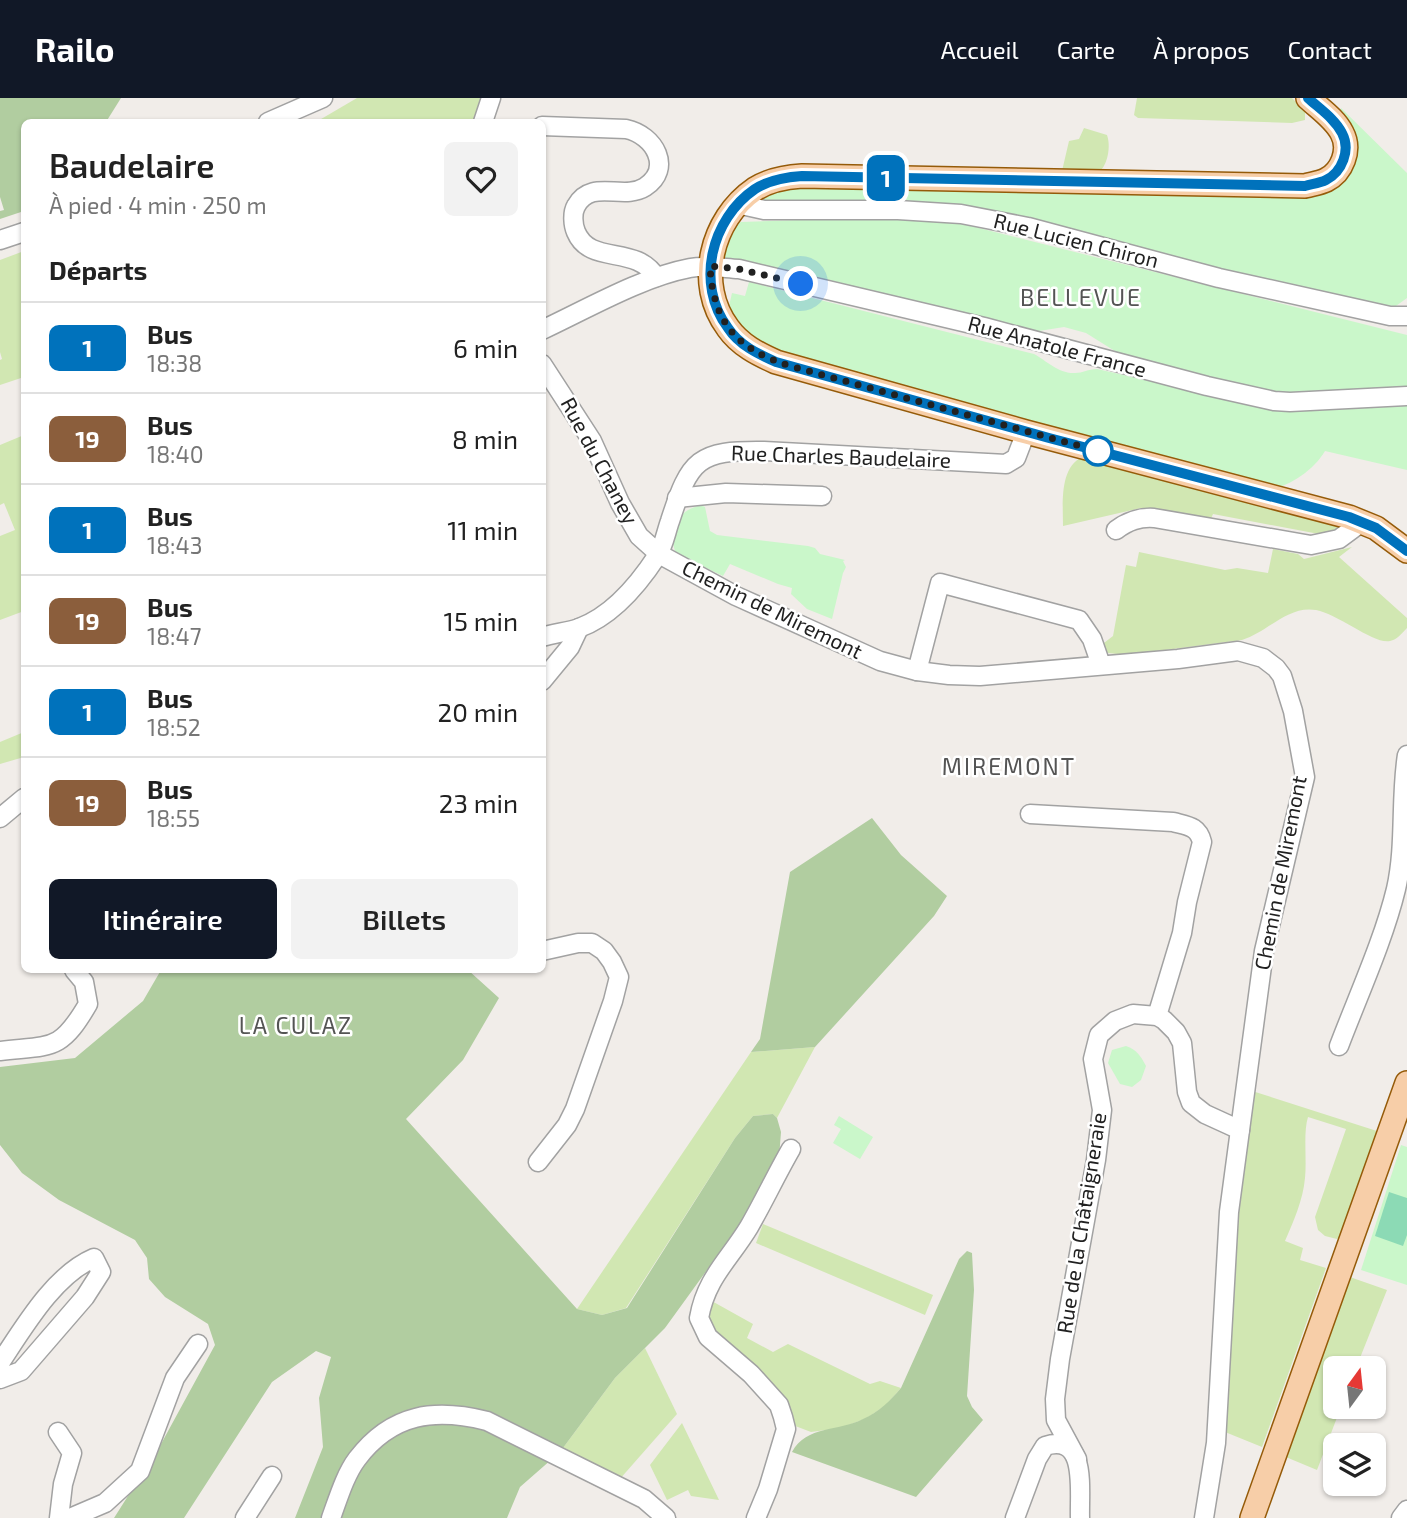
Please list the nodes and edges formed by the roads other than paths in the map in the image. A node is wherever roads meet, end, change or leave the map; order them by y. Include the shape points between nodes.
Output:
1 (323, 98) edge
2 (491, 98) edge
3 (1308, 98) edge
4 (275, 119) edge
5 (484, 119) edge
6 (546, 126) edge
7 (741, 202) junction
8 (21, 233) edge
9 (0, 240) edge
10 (710, 266) junction
11 (656, 277) junction
12 (1407, 316) edge
13 (546, 328) edge
14 (546, 369) edge
15 (1407, 396) edge
16 (1026, 432) junction
17 (822, 496) dead end
18 (677, 498) junction
19 (1362, 522) junction
20 (1116, 530) dead end
21 (1407, 551) edge
22 (659, 554) junction
23 (579, 628) junction
24 (546, 635) edge
25 (1101, 666) junction
26 (918, 671) junction
27 (546, 676) edge
28 (1407, 755) edge
29 (21, 800) edge
30 (1030, 814) dead end
31 (0, 818) edge
32 (546, 950) edge
33 (76, 973) edge
34 (1157, 1016) junction
35 (1339, 1046) dead end
36 (0, 1051) edge
37 (1407, 1083) edge
38 (1240, 1130) junction
39 (791, 1149) dead end
40 (538, 1162) dead end
41 (198, 1344) dead end
42 (0, 1363) edge
43 (0, 1379) edge
44 (58, 1432) dead end
45 (1077, 1459) junction
46 (272, 1476) dead end
47 (103, 1510) edge
48 (1407, 1510) edge
49 (59, 1518) edge
50 (70, 1518) edge
51 (245, 1518) edge
52 (331, 1518) edge
53 (666, 1518) edge
54 (756, 1518) edge
55 (1015, 1518) edge
56 (1080, 1518) edge
57 (1204, 1518) edge
58 (1252, 1518) edge
59 (1401, 1518) edge

1 - 4 street
2 - 5 street
3 - 7 main road via 1343,134 1346,153 1340,168 1328,179 1305,186 802,176 771,181
6 - 11 street via 626,129 652,141 658,168 647,186 632,192 589,193 573,213 576,231 589,249 634,258
7 - 10 main road via 720,229
7 - 12 street, Rue Lucien Chiron via 764,210 961,214 1028,227 1219,278
8 - 9 street
10 - 11 street, Rue Anatole France
10 - 15 street, Rue Anatole France via 919,311 1274,401
10 - 16 main road via 713,295 727,328 762,356
11 - 13 street, Rue Anatole France
14 - 22 street, Rue du Chaney via 592,441 639,536
16 - 18 street, Rue Charles Baudelaire via 1016,458 1006,464 732,450 695,465
16 - 19 main road
17 - 18 street via 726,493
18 - 22 street, Rue Charles Baudelaire
19 - 20 street via 1339,539 1311,545 1143,517
19 - 21 main road
22 - 23 street via 615,607
22 - 26 street, Chemin de Miremont via 831,640
23 - 24 street
23 - 27 street
25 - 26 street, Chemin de Miremont via 980,676
25 - 26 street via 1079,620 940,583
25 - 38 street, Chemin de Miremont via 1217,652 1250,653 1263,658 1282,676 1293,711 1305,777 1264,951
28 - 35 street via 1396,888
29 - 31 street
30 - 34 street via 1173,822 1199,832 1202,842 1182,933
32 - 40 street via 592,943 604,951 619,977 575,1109
33 - 36 street via 84,982 88,1004 74,1028 54,1045
34 - 38 street via 1182,1043 1191,1103
34 - 45 street, Rue de la Châtaigneraie via 1122,1017 1107,1026 1095,1046 1093,1067 1102,1110 1055,1399 1056,1420
37 - 58 main road
38 - 57 street, Chemin de Miremont via 1226,1248 1216,1443
39 - 54 street via 742,1238 708,1284 699,1318 708,1337 751,1374 779,1405 783,1417 786,1429
41 - 47 street via 176,1378 140,1471
42 - 43 street via 41,1304 77,1265 94,1258 101,1272 85,1297 21,1371
44 - 49 street via 72,1452
45 - 55 street via 1070,1446 1059,1442 1045,1446
45 - 56 street
46 - 51 street
47 - 50 street
48 - 59 street
52 - 53 street via 356,1460 370,1444 407,1419 442,1412 487,1421 644,1499

